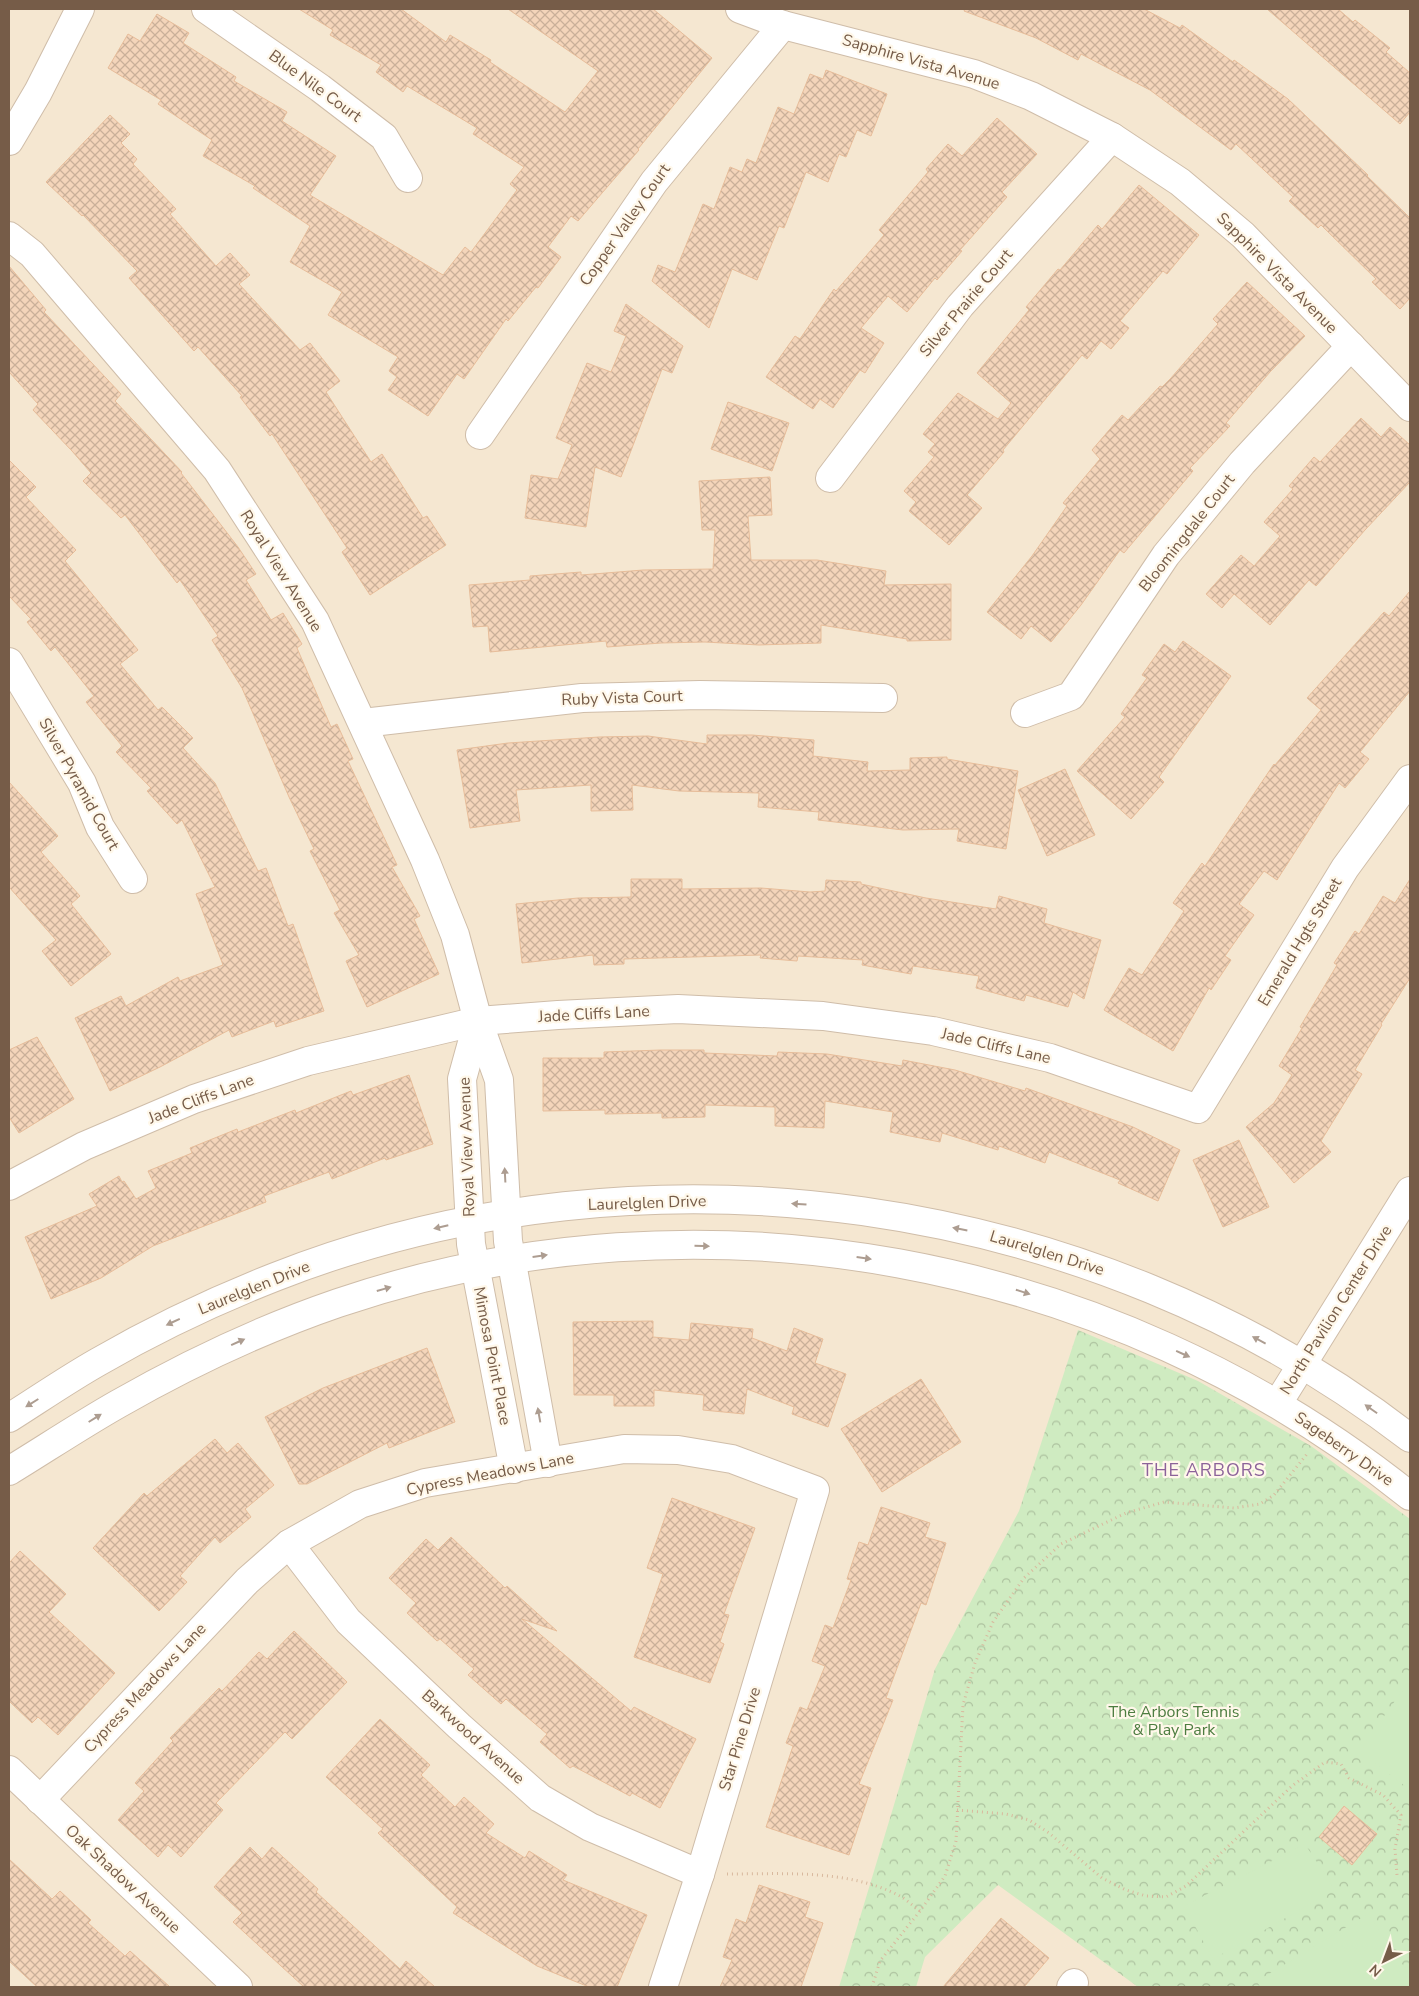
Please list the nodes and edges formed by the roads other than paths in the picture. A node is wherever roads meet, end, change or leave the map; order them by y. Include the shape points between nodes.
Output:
1 (80, 9) edge
2 (206, 9) edge
3 (740, 9) edge
4 (783, 25) junction
5 (1112, 137) junction
6 (9, 141) edge
7 (408, 178) dead end
8 (9, 236) edge
9 (1351, 346) junction
10 (1410, 407) edge
11 (480, 435) dead end
12 (830, 478) dead end
13 (9, 662) edge
14 (883, 698) dead end
15 (1025, 713) dead end
16 (363, 723) junction
17 (1410, 779) edge
18 (133, 880) dead end
19 (478, 1021) junction
20 (1198, 1109) joint
21 (9, 1186) edge
22 (1410, 1191) edge
23 (506, 1214) junction
24 (471, 1243) junction
25 (510, 1250) junction
26 (1301, 1364) junction
27 (1278, 1403) junction
28 (9, 1418) edge
29 (1410, 1438) edge
30 (548, 1462) junction
31 (514, 1469) junction
32 (9, 1471) edge
33 (815, 1490) joint
34 (1410, 1496) edge
35 (289, 1544) junction
36 (9, 1770) edge
37 (40, 1800) junction
38 (700, 1874) junction
39 (238, 1987) edge
40 (663, 1987) edge

1 - 6 street
2 - 7 street, Blue Nile Court via 384,137
3 - 4 street, Sapphire Vista Avenue
4 - 5 street, Sapphire Vista Avenue via 974,74 1031,96
4 - 11 street, Copper Valley Court via 654,182
5 - 9 street, Sapphire Vista Avenue via 1180,182 1243,234
5 - 12 street, Silver Prairie Court via 960,306
8 - 16 street, Royal View Avenue via 32,254 217,470 315,621
9 - 10 street, Sapphire Vista Avenue
9 - 15 street, Bloomingdale Court via 1242,463 1166,555 1071,696
13 - 18 street, Silver Pyramid Court via 82,783 100,827
14 - 16 street, Ruby Vista Court via 700,695 582,698
16 - 19 street, Royal View Avenue via 425,860 454,935
17 - 20 street, Emerald Hgts Street via 1345,868
19 - 20 street, Jade Cliffs Lane via 678,1009 823,1016 934,1032 1050,1058
19 - 21 street, Jade Cliffs Lane via 308,1061 194,1099 84,1146
23 -> 19 street, Royal View Avenue via 499,1080
19 - 24 street, Royal View Avenue via 462,1079
22 - 26 street, North Pavilion Center Drive
23 - 24 street, Laurelglen Drive
23 - 25 street, Royal View Avenue
26 -> 23 street, Laurelglen Drive via 1224,1322 1108,1272 974,1231 919,1220 840,1207 694,1200 592,1204
24 - 25 street, Laurelglen Drive
24 -> 28 street, Laurelglen Drive via 407,1235 277,1276 150,1333
24 - 31 street, Mimosa Point Place
32 -> 24 street, Laurelglen Drive via 178,1371 238,1342 338,1303 424,1278
25 -> 27 street, Laurelglen Drive via 690,1245 817,1251 885,1260 1003,1287 1080,1310 1194,1359
30 -> 25 street
26 - 27 street, North Pavilion Center Drive
29 -> 26 street via 1347,1392
27 - 34 street, Sageberry Drive via 1373,1466
30 - 31 street, Cypress Meadows Lane
30 - 33 street, Cypress Meadows Lane via 624,1449 678,1450 732,1459
31 - 35 street, Cypress Meadows Lane via 424,1483 360,1504
33 - 38 street, Star Pine Drive
35 - 37 street, Cypress Meadows Lane via 246,1581
35 - 38 street, Barkwood Avenue via 348,1621 540,1798 590,1826
36 - 37 street, Oak Shadow Avenue
37 - 39 street, Oak Shadow Avenue
38 - 40 street, Star Pine Drive

